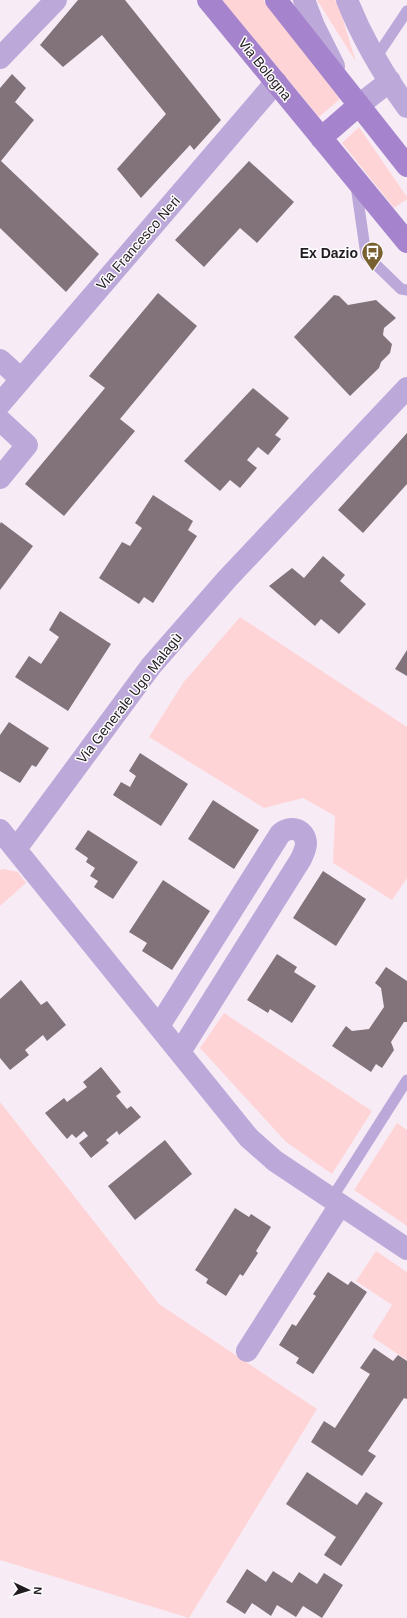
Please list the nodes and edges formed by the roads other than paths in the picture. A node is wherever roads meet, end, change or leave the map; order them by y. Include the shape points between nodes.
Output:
1 (56, 0) edge
2 (208, 0) edge
3 (276, 0) edge
4 (304, 0) edge
5 (347, 0) edge
6 (407, 11) edge
7 (0, 58) edge
8 (375, 59) junction
9 (390, 81) junction
10 (276, 82) junction
11 (342, 83) junction
12 (359, 105) junction
13 (407, 107) edge
14 (321, 138) junction
15 (407, 166) edge
16 (355, 179) junction
17 (404, 231) edge
18 (407, 290) edge
19 (0, 360) edge
20 (21, 379) junction
21 (407, 388) edge
22 (0, 404) edge
23 (0, 420) edge
24 (0, 478) edge
25 (6, 841) edge
26 (158, 1026) junction
27 (180, 1052) junction
28 (407, 1080) edge
29 (336, 1202) junction
30 (407, 1249) edge
31 (247, 1351) dead end

1 - 7 street
2 - 10 street, Via Bologna
3 - 11 street
4 - 11 street
5 - 8 street
6 - 8 lane
8 - 9 street
9 - 12 street
9 - 13 street
10 - 14 street, Via Bologna
10 - 20 street, Via Francesco Neri
11 - 12 street
12 - 14 street
12 - 15 street
14 - 16 street, Via Bologna
16 - 17 street, Via Bologna
16 - 18 lane via 366,255 401,289
19 - 20 street
20 - 22 street, Via Francesco Neri
21 - 25 street, Via Generale Ugo Malagù via 227,579
23 - 24 street via 27,445
25 - 26 street, Via Generale Ugo Malagù
26 - 27 street, Via Generale Ugo Malagù
26 - 27 street via 280,834 288,829 301,832 306,847 301,859
27 - 29 street, Via Generale Ugo Malagù via 249,1138 276,1161
28 - 29 lane
29 - 30 street, Via Generale Ugo Malagù
29 - 31 street

